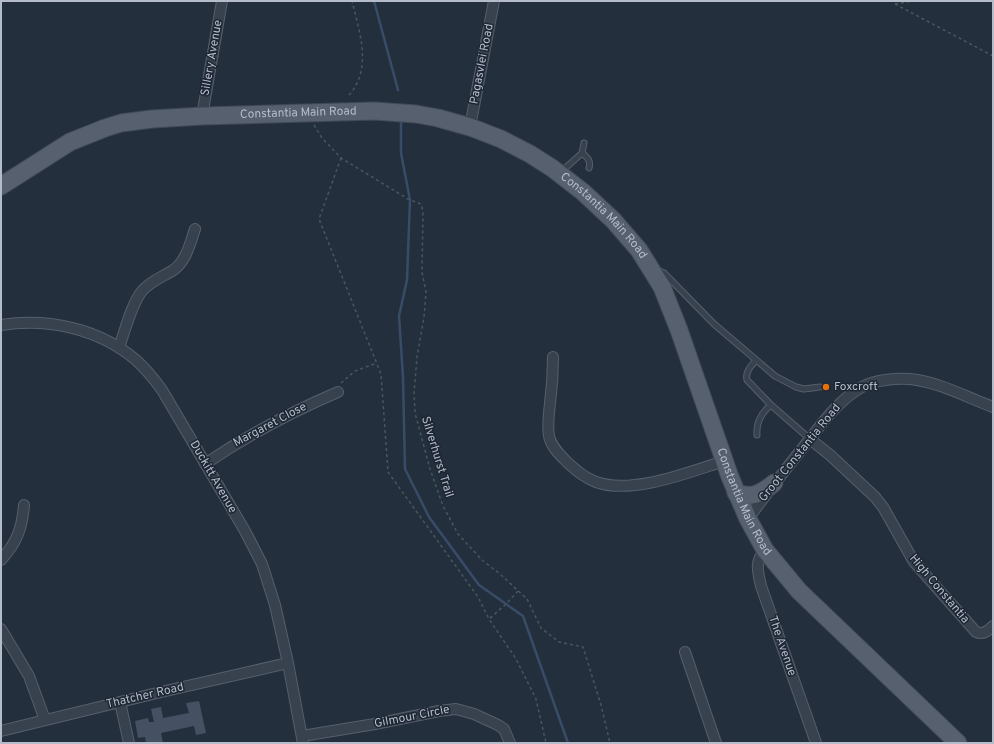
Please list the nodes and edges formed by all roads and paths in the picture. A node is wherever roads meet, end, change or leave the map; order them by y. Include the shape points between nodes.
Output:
1 (222, 1) edge
2 (352, 1) edge
3 (494, 1) edge
4 (895, 1) edge
5 (912, 1) edge
6 (895, 4) junction
7 (993, 56) edge
8 (349, 95) dead end
9 (202, 116) junction
10 (314, 125) dead end
11 (470, 127) junction
12 (584, 143) dead end
13 (582, 153) junction
14 (340, 158) junction
15 (589, 168) dead end
16 (559, 174) junction
17 (1, 186) edge
18 (195, 229) dead end
19 (650, 268) junction
20 (1, 325) edge
21 (119, 348) junction
22 (553, 357) dead end
23 (756, 360) junction
24 (377, 363) junction
25 (820, 387) dead end
26 (338, 392) joint
27 (771, 405) junction
28 (993, 407) edge
29 (757, 435) dead end
30 (810, 439) junction
31 (724, 461) junction
32 (205, 464) junction
33 (774, 483) junction
34 (736, 493) junction
35 (24, 505) dead end
36 (748, 519) junction
37 (765, 550) junction
38 (1, 560) edge
39 (518, 591) junction
40 (489, 619) junction
41 (993, 626) edge
42 (1, 629) edge
43 (684, 652) dead end
44 (288, 663) junction
45 (120, 702) junction
46 (45, 720) junction
47 (1, 731) edge
48 (303, 740) edge
49 (129, 743) edge
50 (510, 743) edge
51 (546, 743) edge
52 (610, 743) edge
53 (716, 743) edge
54 (816, 743) edge
55 (958, 743) edge

1 - 9 street, Sillery Avenue
2 - 8 path via 362,47 362,66 359,78
3 - 11 street, Pagasvlei Road
4 - 6 path
5 - 6 path
6 - 7 path
9 - 11 main road, Constantia Main Road via 389,112 435,117
9 - 17 main road, Constantia Main Road via 136,121 105,128 70,142
10 - 14 path
11 - 16 main road, Constantia Main Road via 530,154
12 - 13 lane
13 - 15 lane via 589,160
13 - 16 lane
14 - 24 path via 319,219
14 - 39 path, Silverhurst Trail via 408,199 421,204 422,272 426,292 417,357 415,413 443,506 458,534 482,560
16 - 19 main road, Constantia Main Road via 613,220 639,250
18 - 21 street via 183,261 173,271 150,282 140,293
19 - 23 lane via 664,274 714,324
19 - 31 main road, Constantia Main Road via 662,287 680,330
20 - 21 street, Duckitt Avenue via 21,322 75,328
21 - 32 street, Duckitt Avenue via 150,374 162,390
22 - 31 street via 548,435 550,442 581,475 597,483 633,485 680,475
23 - 25 lane via 787,383 804,389
23 - 27 lane via 747,372 747,380
24 - 26 path via 349,375 340,385
24 - 40 path via 381,374 388,472 478,597
26 - 32 street, Margaret Close via 280,418
27 - 29 lane via 759,418
27 - 30 lane
28 - 30 street, Groot Constantia Road via 922,381 896,379 878,382 863,386 850,394 832,411
30 - 33 street, Groot Constantia Road
30 - 41 street, High Constantia via 875,497 914,562 976,632 985,632
31 - 34 main road, Constantia Main Road
32 - 44 street, Duckitt Avenue via 262,564 275,605
33 - 34 main road via 755,495
33 - 36 street, Groot Constantia Road
34 - 36 main road, Constantia Main Road
35 - 38 street via 23,520 16,541
36 - 37 main road, Constantia Main Road
37 - 54 street, The Avenue via 757,568
37 - 55 main road, Constantia Main Road via 799,591
39 - 40 path
39 - 52 path, Silverhurst Trail via 527,599 541,628 559,642 583,647
40 - 51 path via 516,659 536,699
42 - 46 street via 29,676
43 - 53 street
44 - 45 street, Thatcher Road
44 - 48 street, Duckitt Avenue
45 - 46 street, Thatcher Road
45 - 49 street
46 - 47 street, Thatcher Road
48 - 50 street, Gilmour Circle via 456,709 498,725 504,729

